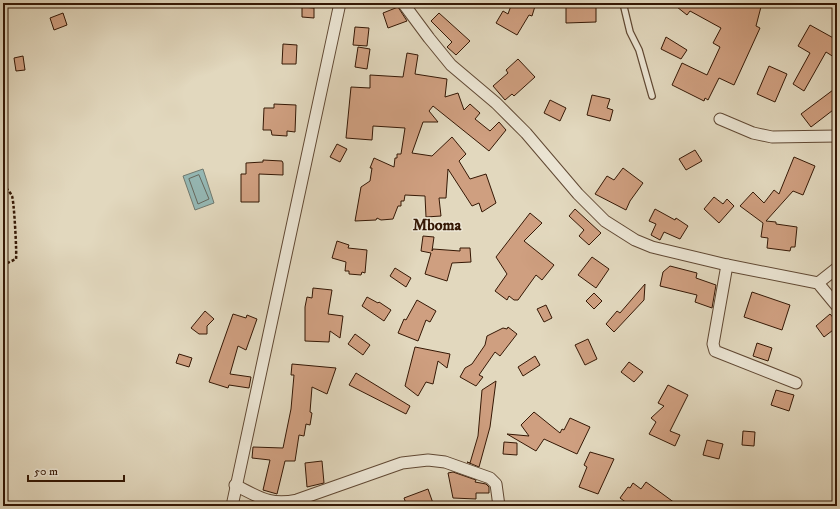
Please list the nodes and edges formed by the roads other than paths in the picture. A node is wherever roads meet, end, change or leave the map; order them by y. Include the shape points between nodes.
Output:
1 (340, 3) edge
2 (403, 3) edge
3 (623, 3) edge
4 (652, 96) dead end
5 (720, 119) dead end
6 (837, 136) edge
7 (727, 265) junction
8 (837, 268) edge
9 (818, 283) junction
10 (837, 306) edge
11 (796, 383) dead end
12 (235, 485) junction
13 (232, 506) edge
14 (499, 506) edge

1 - 12 street
2 - 7 street via 428,38 452,65 526,133 578,194 605,221 635,240 652,247
3 - 4 lane
5 - 6 street via 753,133 772,137
7 - 9 street
7 - 11 street via 713,344 715,351
8 - 9 street
9 - 10 street
12 - 13 street
12 - 14 street via 261,498 281,503 297,500 402,463 428,460 445,462 490,478 496,484

